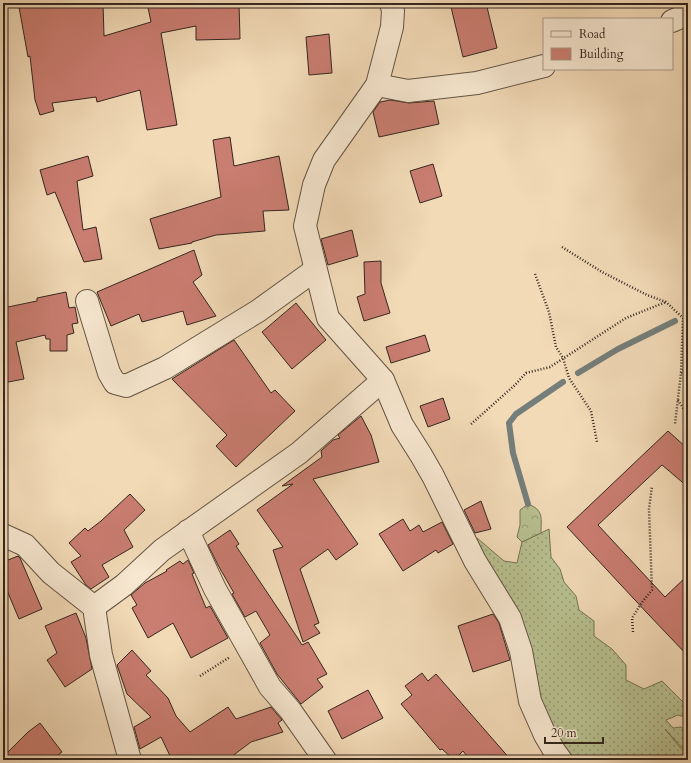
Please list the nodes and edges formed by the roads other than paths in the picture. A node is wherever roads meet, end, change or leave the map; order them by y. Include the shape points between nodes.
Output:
1 (391, 3) edge
2 (688, 14) edge
3 (673, 20) edge
4 (543, 66) edge
5 (376, 85) junction
6 (315, 270) junction
7 (87, 301) dead end
8 (383, 380) junction
9 (188, 531) junction
10 (3, 535) edge
11 (94, 607) junction
12 (130, 760) edge
13 (325, 760) edge
14 (561, 760) edge

1 - 5 street via 392,27
2 - 3 street
4 - 5 street via 477,83 408,91
5 - 6 street via 324,160 314,185 305,226
6 - 7 street via 258,311 164,368 126,386 115,383 109,373
6 - 8 street via 328,318
8 - 9 street via 299,453
8 - 14 street via 402,425 433,476 475,561 510,618 521,650 530,701 545,735
9 - 11 street
9 - 13 street via 215,589 270,686
10 - 11 street via 25,545 51,573
11 - 12 street via 101,655

